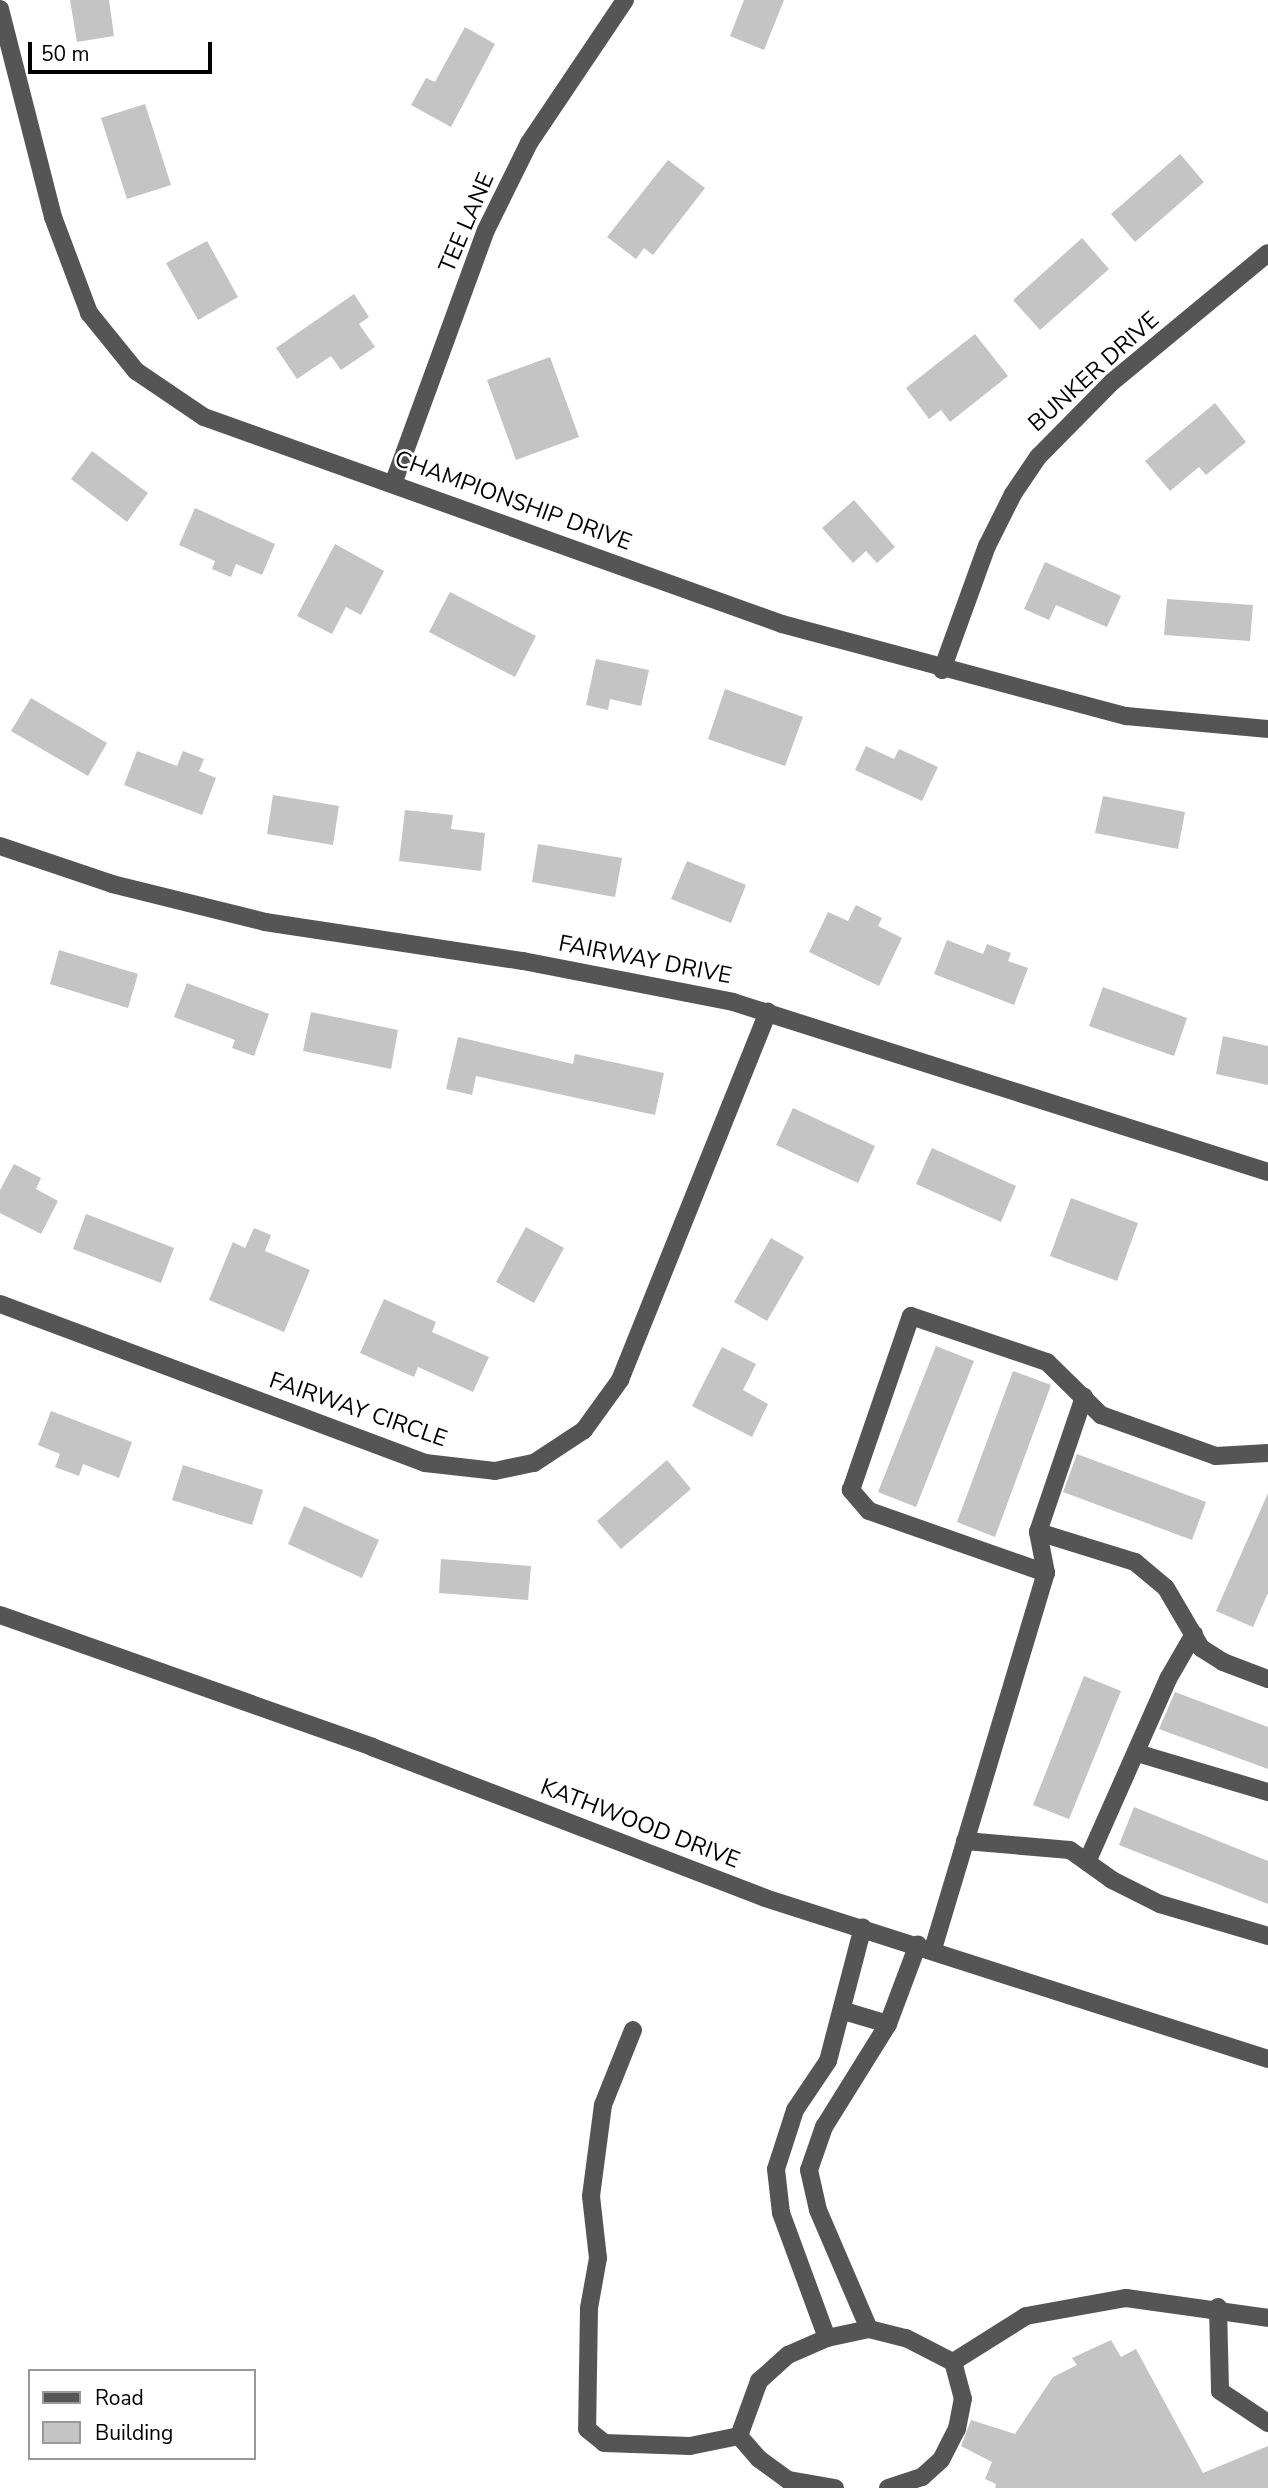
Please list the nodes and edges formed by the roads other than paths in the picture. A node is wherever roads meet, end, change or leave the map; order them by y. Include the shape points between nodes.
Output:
1 (625, 0) edge
2 (0, 9) edge
3 (1268, 253) edge
4 (393, 484) junction
5 (942, 670) junction
6 (1268, 729) edge
7 (0, 846) edge
8 (768, 1012) junction
9 (1268, 1172) edge
10 (0, 1304) edge
11 (1084, 1397) junction
12 (1268, 1452) edge
13 (1038, 1532) junction
14 (1046, 1573) junction
15 (0, 1615) edge
16 (1194, 1634) junction
17 (1266, 1672) edge
18 (1137, 1753) junction
19 (1268, 1792) edge
20 (965, 1841) junction
21 (1087, 1862) junction
22 (863, 1927) junction
23 (1268, 1936) edge
24 (925, 1946) junction
25 (844, 2011) junction
26 (888, 2024) junction
27 (633, 2030) dead end
28 (1268, 2059) edge
29 (1218, 2308) junction
30 (1268, 2318) edge
31 (869, 2329) junction
32 (827, 2338) junction
33 (953, 2362) junction
34 (1268, 2423) edge
35 (739, 2436) junction
36 (835, 2488) edge
37 (888, 2488) edge

1 - 4 street, TEE LANE via 530,143 486,230
2 - 4 street, CHAMPIONSHIP DRIVE via 74,282 109,341 136,371 204,417
3 - 5 street, BUNKER DRIVE via 1112,382 1038,457 987,546
4 - 5 street, CHAMPIONSHIP DRIVE via 782,624
5 - 6 street, CHAMPIONSHIP DRIVE via 1126,716
7 - 8 street, FAIRWAY DRIVE via 112,884 265,922 523,961
8 - 9 street, FAIRWAY DRIVE
8 - 10 street, FAIRWAY CIRCLE via 620,1380 584,1430 534,1463 495,1471 425,1463
11 - 12 street via 1101,1415 1216,1456
11 - 13 street
11 - 14 street via 1047,1362 911,1316 851,1490 869,1511
13 - 14 street
13 - 16 street via 1135,1562 1166,1588
14 - 20 street
15 - 22 street, KATHWOOD DRIVE via 372,1747 765,1898
16 - 17 street via 1201,1647 1223,1662
16 - 18 street via 1168,1679
18 - 19 street
18 - 21 street
20 - 21 street via 1070,1850
20 - 24 street
21 - 23 street via 1160,1903
22 - 24 street, KATHWOOD DRIVE
22 - 25 street
24 - 26 street
24 - 28 street, KATHWOOD DRIVE
25 - 26 street
25 - 32 street via 828,2061 795,2110 776,2169 781,2213
26 - 31 street via 824,2127 809,2171 818,2210
27 - 35 street via 603,2105 591,2196 598,2258 589,2308 587,2429 604,2443 690,2446
29 - 30 street
29 - 33 street via 1126,2298 1026,2316
29 - 34 street via 1220,2391
31 - 32 street
31 - 33 street via 906,2338
32 - 35 street via 788,2354 759,2381
33 - 37 street via 963,2399 957,2429 941,2460 922,2477
35 - 36 street via 759,2459 788,2480

